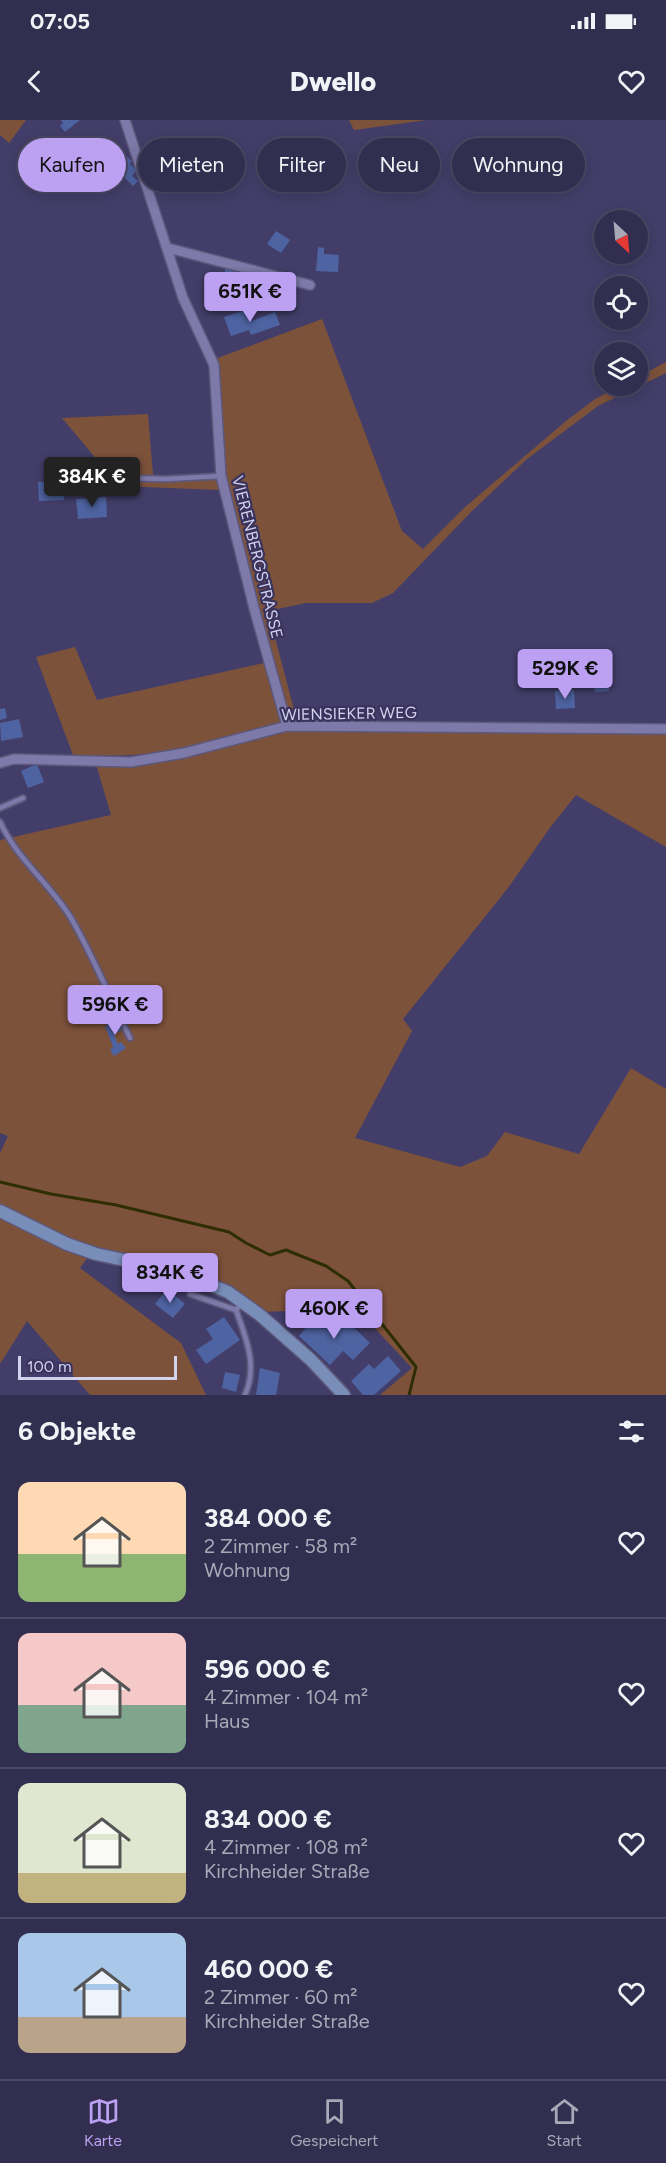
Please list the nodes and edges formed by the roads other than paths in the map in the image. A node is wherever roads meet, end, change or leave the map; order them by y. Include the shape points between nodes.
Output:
1 (125, 120) edge
2 (168, 248) junction
3 (310, 285) dead end
4 (221, 476) junction
5 (72, 477) dead end
6 (287, 726) junction
7 (666, 729) edge
8 (0, 763) edge
9 (23, 798) dead end
10 (0, 808) edge
11 (0, 822) edge
12 (130, 1038) dead end
13 (0, 1211) edge
14 (190, 1294) dead end
15 (239, 1306) junction
16 (245, 1395) edge
17 (345, 1395) edge

1 - 2 street, VIERENBERGSTRASSE
2 - 3 street
2 - 4 street, VIERENBERGSTRASSE via 183,298 214,365
4 - 5 lane
4 - 6 street, VIERENBERGSTRASSE
6 - 7 street, WIENSIEKER WEG
6 - 8 street, WIENSIEKER WEG via 184,753 131,762 14,759
9 - 10 lane
11 - 12 lane via 9,842 70,918
13 - 15 main road via 96,1254 176,1271 228,1292
14 - 15 lane
15 - 16 lane via 250,1351 250,1385
15 - 17 main road via 311,1360

